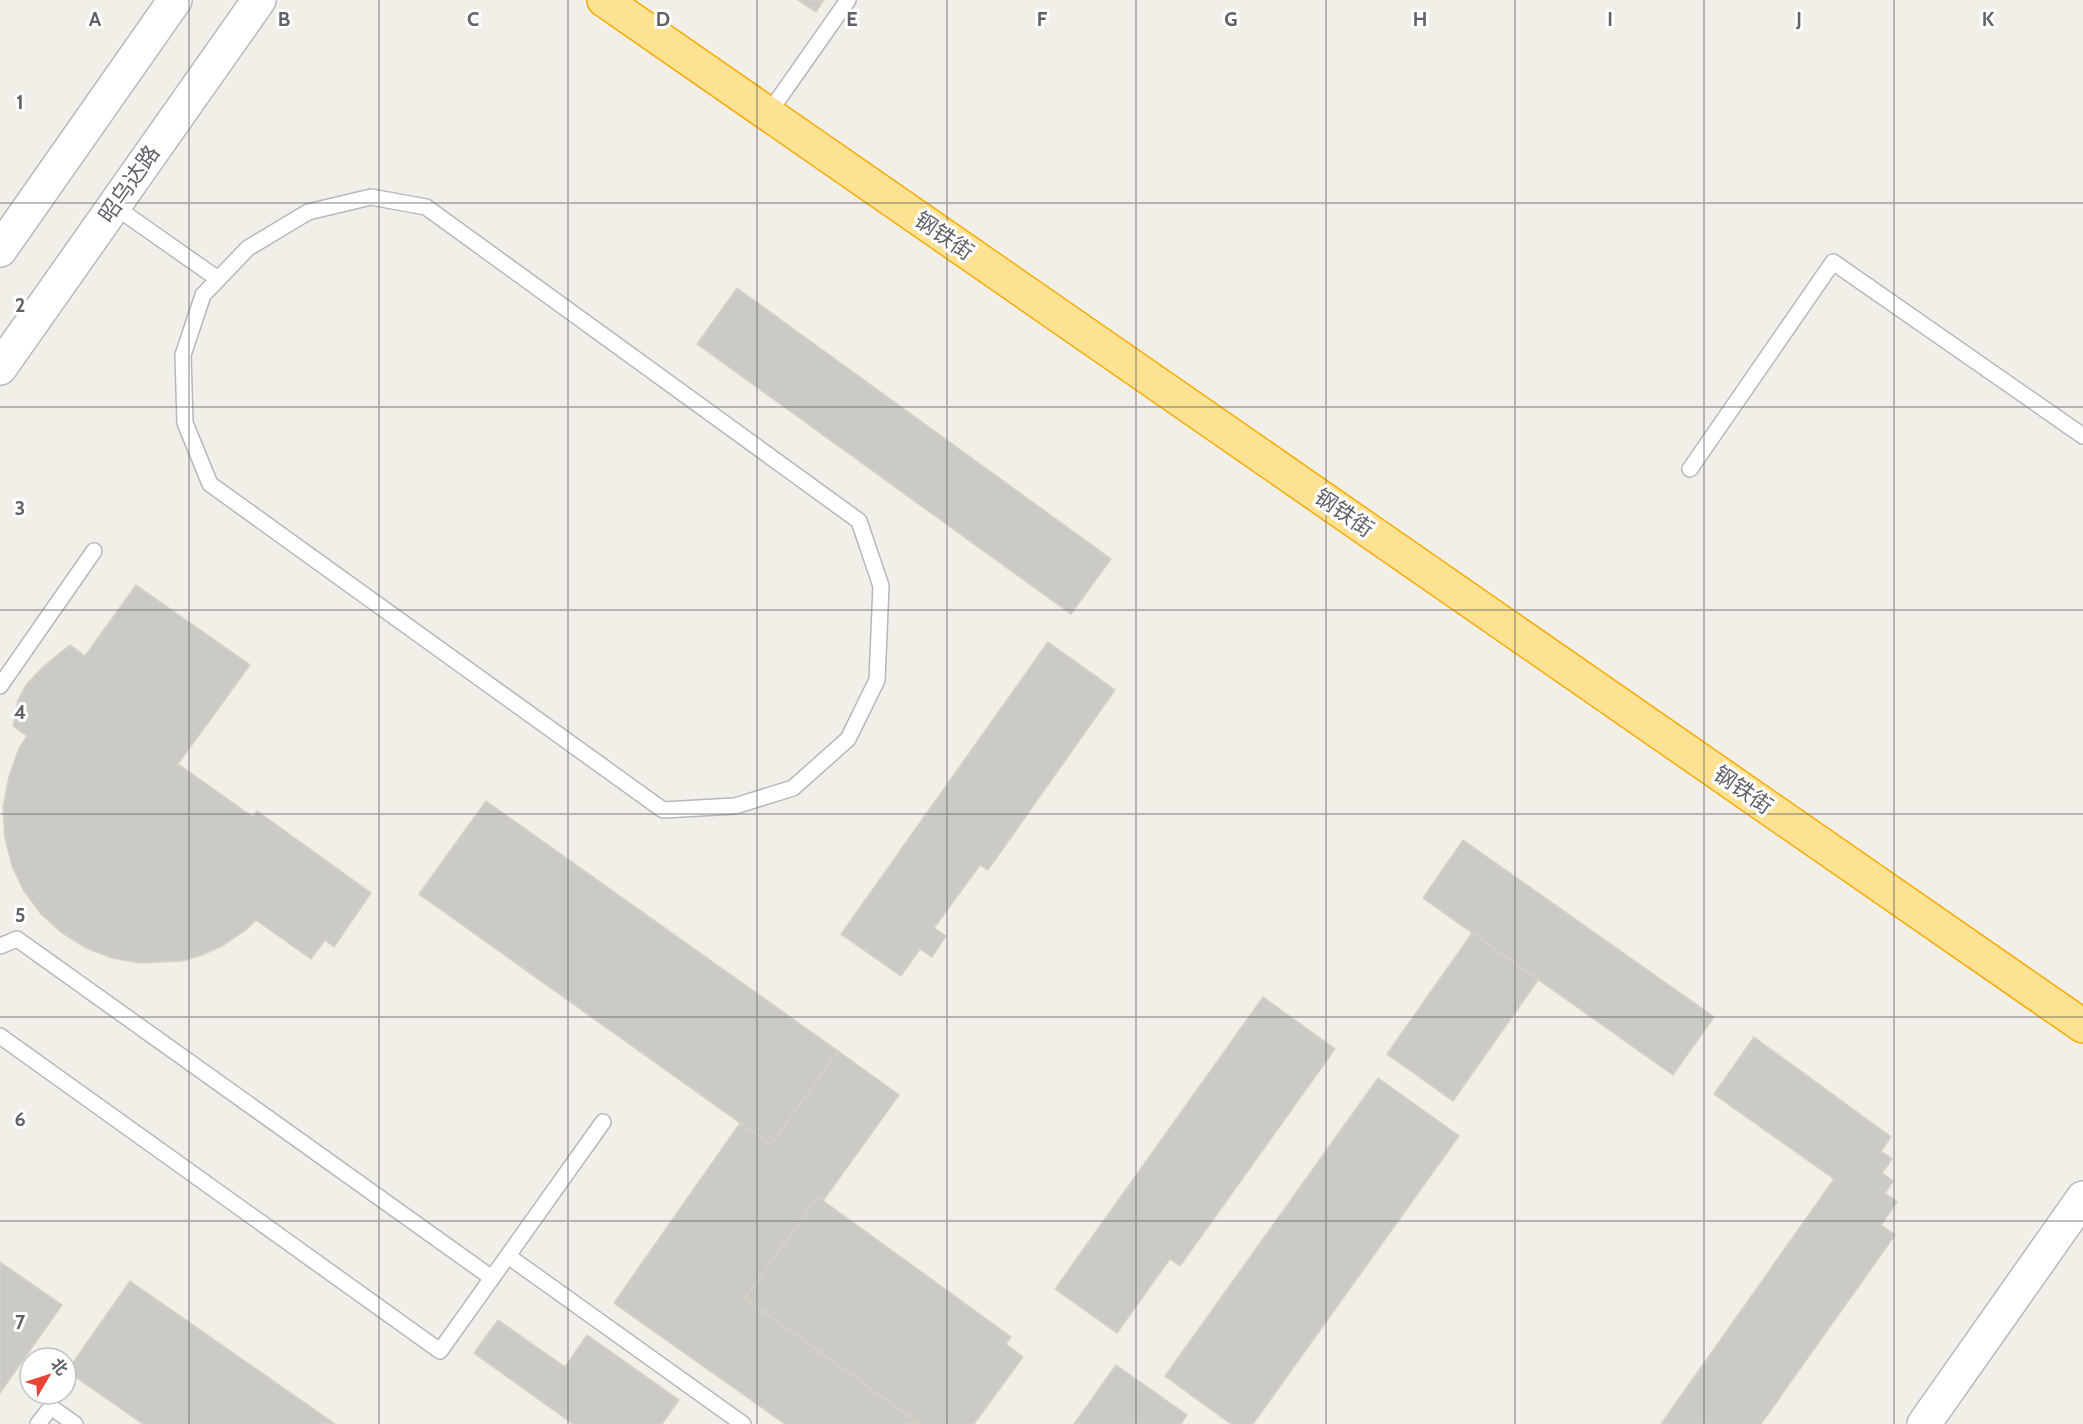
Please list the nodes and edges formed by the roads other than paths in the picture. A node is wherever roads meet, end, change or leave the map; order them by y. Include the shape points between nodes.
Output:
1 (175, 0) edge
2 (259, 0) edge
3 (604, 0) edge
4 (848, 0) edge
5 (768, 114) junction
6 (114, 206) junction
7 (0, 250) edge
8 (218, 279) junction
9 (0, 368) edge
10 (2083, 436) edge
11 (1690, 469) dead end
12 (94, 551) dead end
13 (2, 680) edge
14 (0, 946) edge
15 (2083, 1026) edge
16 (0, 1036) edge
17 (603, 1122) dead end
18 (2083, 1198) edge
19 (508, 1256) junction
20 (492, 1278) junction
21 (38, 1424) edge
22 (75, 1424) edge
23 (743, 1424) edge
24 (1924, 1424) edge

1 - 7 main road
2 - 6 main road, 昭乌达路
3 - 5 highway, 钢铁街
4 - 5 lane
5 - 15 highway, 钢铁街
6 - 8 lane
6 - 9 main road, 昭乌达路
8 - 8 lane via 248,248 308,212 371,197 426,207 859,521 881,586 878,680 848,739 793,788 735,806 663,810 210,484 185,423 183,355 203,295
10 - 11 lane via 1833,262
12 - 13 lane
14 - 20 lane via 17,939
16 - 20 lane via 440,1351
17 - 19 lane
18 - 24 main road
19 - 20 lane
19 - 23 lane
21 - 22 lane via 51,1407

